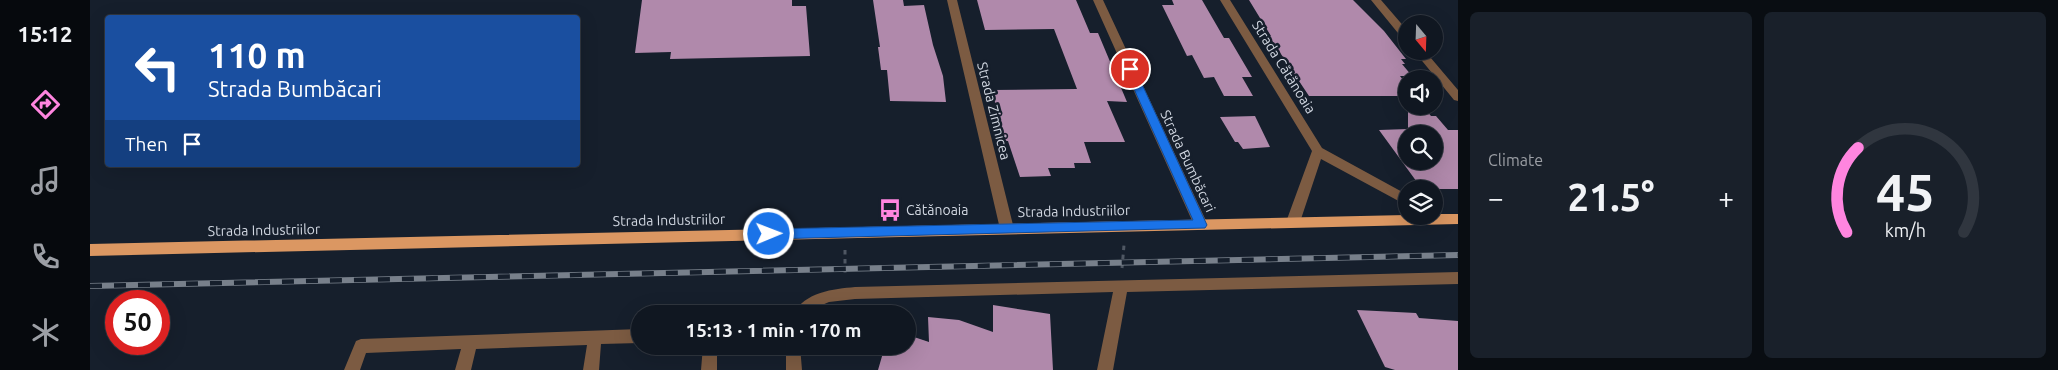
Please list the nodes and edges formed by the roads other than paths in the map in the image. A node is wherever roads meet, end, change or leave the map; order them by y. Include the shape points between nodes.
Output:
1 (952, 0) edge
2 (1098, 0) edge
3 (1225, 0) edge
4 (1376, 0) edge
5 (1398, 26) edge
6 (1427, 60) edge
7 (1458, 97) edge
8 (1318, 151) junction
9 (1398, 196) edge
10 (1398, 218) edge
11 (1443, 218) edge
12 (1458, 219) edge
13 (1293, 222) junction
14 (1201, 225) junction
15 (1007, 229) junction
16 (90, 250) edge
17 (1458, 278) edge
18 (1121, 286) junction
19 (809, 305) edge
20 (631, 336) edge
21 (595, 337) junction
22 (470, 341) junction
23 (710, 355) edge
24 (793, 355) edge
25 (352, 370) edge
26 (463, 370) edge
27 (591, 370) edge
28 (709, 370) edge
29 (794, 370) edge
30 (1106, 370) edge

1 - 15 street, Strada Zimnicea
2 - 14 street, Strada Bumbăcari
3 - 8 street, Strada Cătănoaia
4 - 5 street
6 - 7 street
8 - 9 street, Strada Cătănoaia
8 - 13 street
10 - 13 main road, Strada Industriilor
11 - 12 main road, Strada Industriilor
13 - 14 main road, Strada Industriilor
14 - 15 main road, Strada Industriilor
15 - 16 main road, Strada Industriilor
17 - 18 street
18 - 19 street via 892,291 824,297
18 - 30 street
20 - 21 street
21 - 22 street
21 - 27 street
22 - 25 street via 361,346
22 - 26 street
23 - 28 street
24 - 29 street

